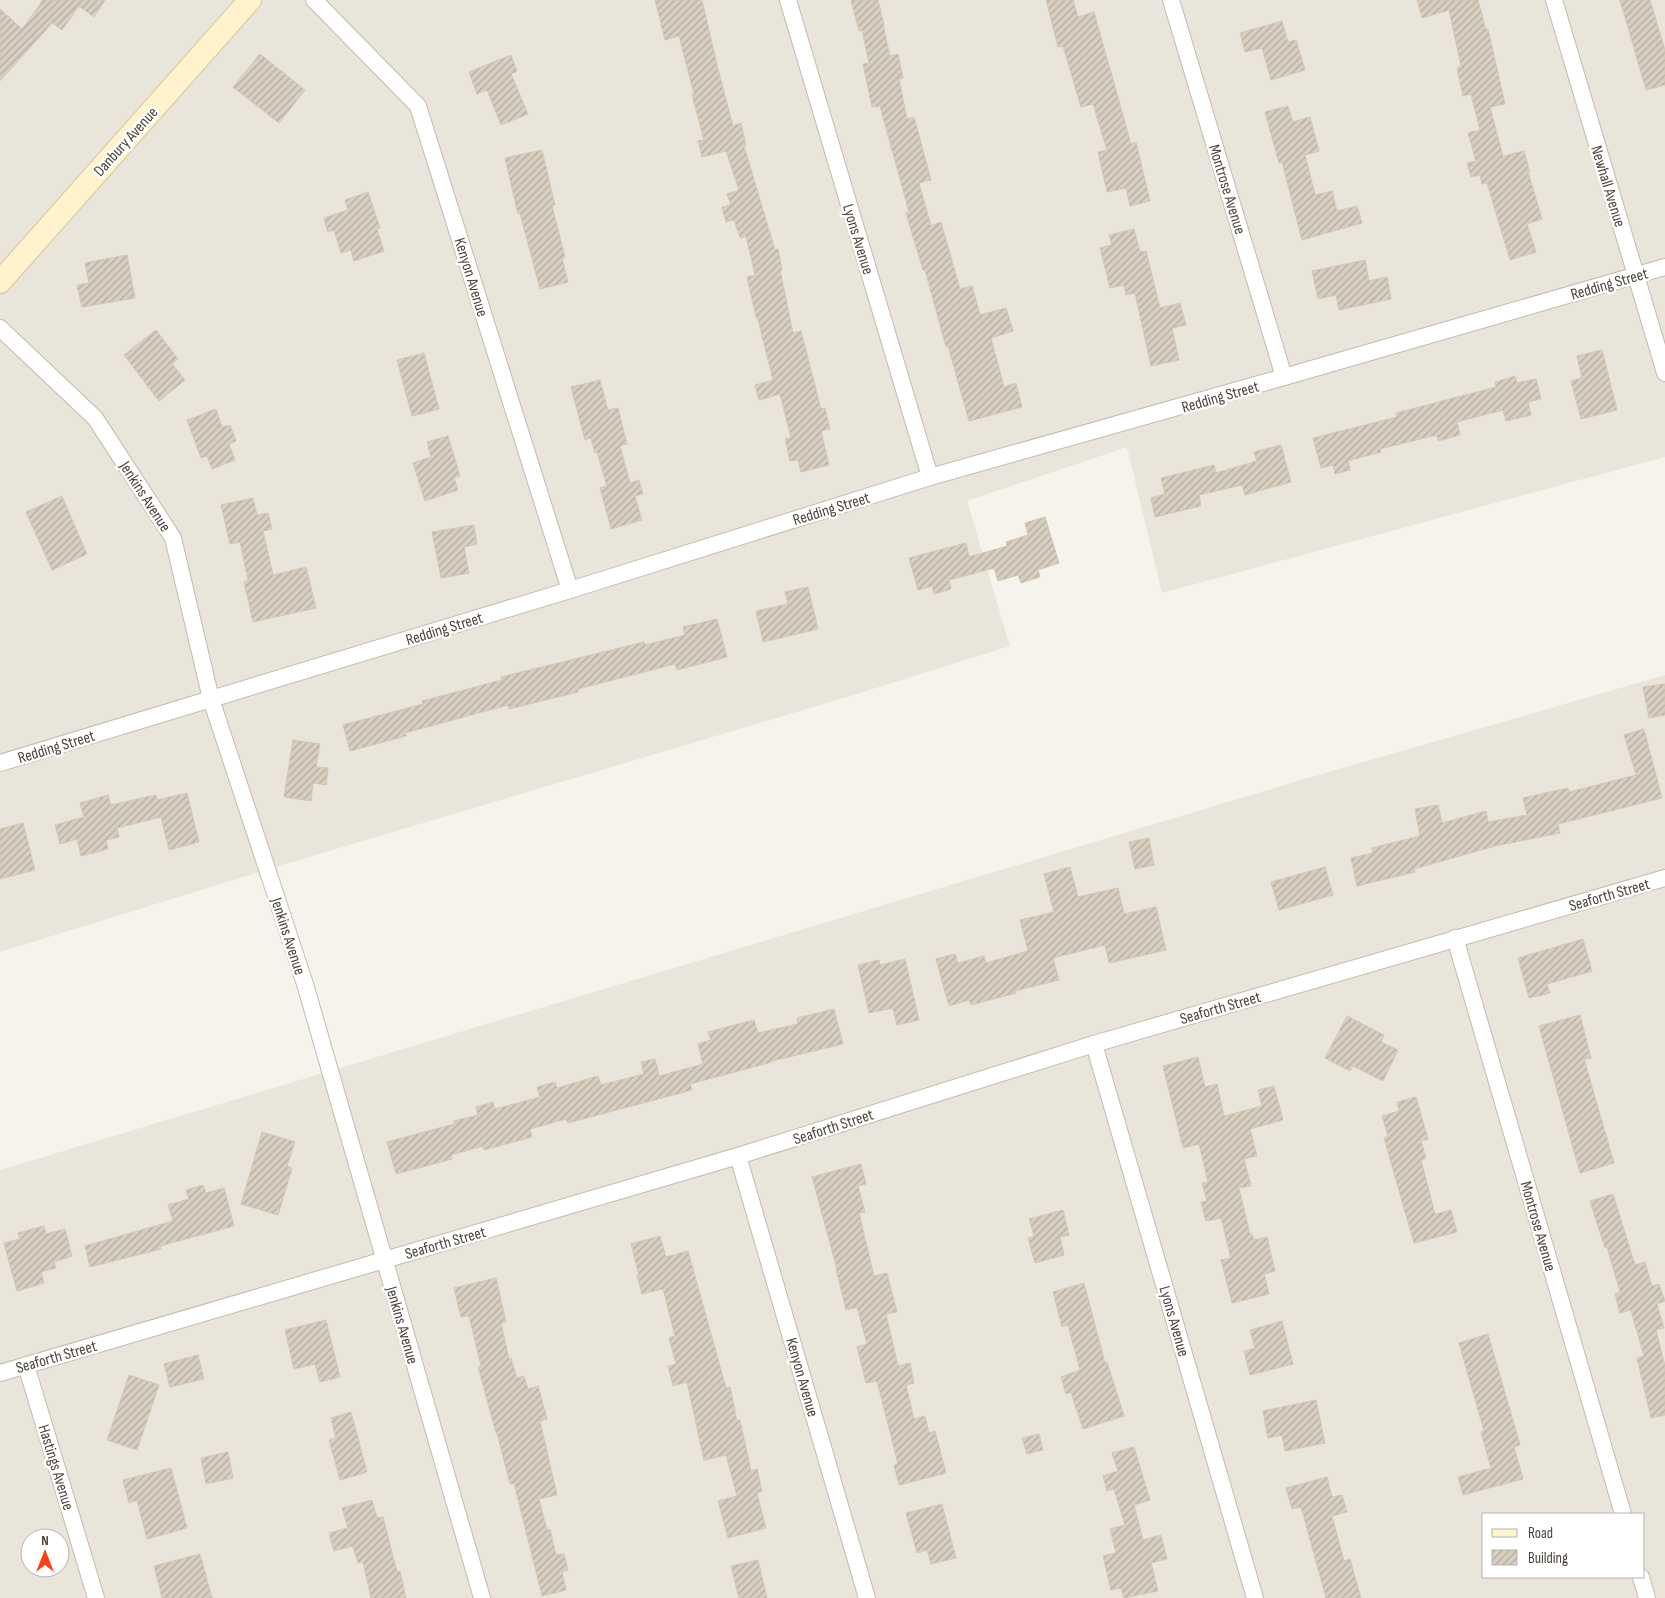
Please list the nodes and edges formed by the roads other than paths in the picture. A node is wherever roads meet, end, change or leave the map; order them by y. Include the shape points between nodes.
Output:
1 (250, 0) edge
2 (314, 0) edge
3 (788, 0) edge
4 (1171, 0) edge
5 (1554, 0) edge
6 (1665, 267) edge
7 (1636, 276) junction
8 (0, 282) edge
9 (0, 328) edge
10 (1665, 372) edge
11 (1284, 377) junction
12 (930, 477) junction
13 (570, 590) junction
14 (211, 699) junction
15 (0, 763) edge
16 (1665, 878) edge
17 (1455, 938) junction
18 (1094, 1044) junction
19 (738, 1156) junction
20 (384, 1260) junction
21 (26, 1365) junction
22 (0, 1373) edge
23 (1622, 1513) edge
24 (1641, 1578) edge
25 (96, 1598) edge
26 (482, 1598) edge
27 (868, 1598) edge
28 (1255, 1598) edge
29 (1647, 1598) edge

1 - 8 street, Danbury Avenue
2 - 13 street, Kenyon Avenue via 418,106
3 - 12 street, Lyons Avenue
4 - 11 street, Montrose Avenue
5 - 7 street, Newhall Avenue
6 - 7 street, Redding Street
7 - 10 street, Newhall Avenue
7 - 11 street, Redding Street
9 - 14 street, Jenkins Avenue via 95,418 173,538
11 - 12 street, Redding Street
12 - 13 street, Redding Street
13 - 14 street, Redding Street
14 - 15 street, Redding Street
14 - 20 street, Jenkins Avenue via 305,984
16 - 17 street, Seaforth Street
17 - 18 street, Seaforth Street
17 - 23 street, Montrose Avenue
18 - 19 street, Seaforth Street
18 - 28 street, Lyons Avenue
19 - 20 street, Seaforth Street
19 - 27 street, Kenyon Avenue
20 - 21 street, Seaforth Street
20 - 26 street, Jenkins Avenue
21 - 22 street, Seaforth Street
21 - 25 street, Hastings Avenue
24 - 29 street

